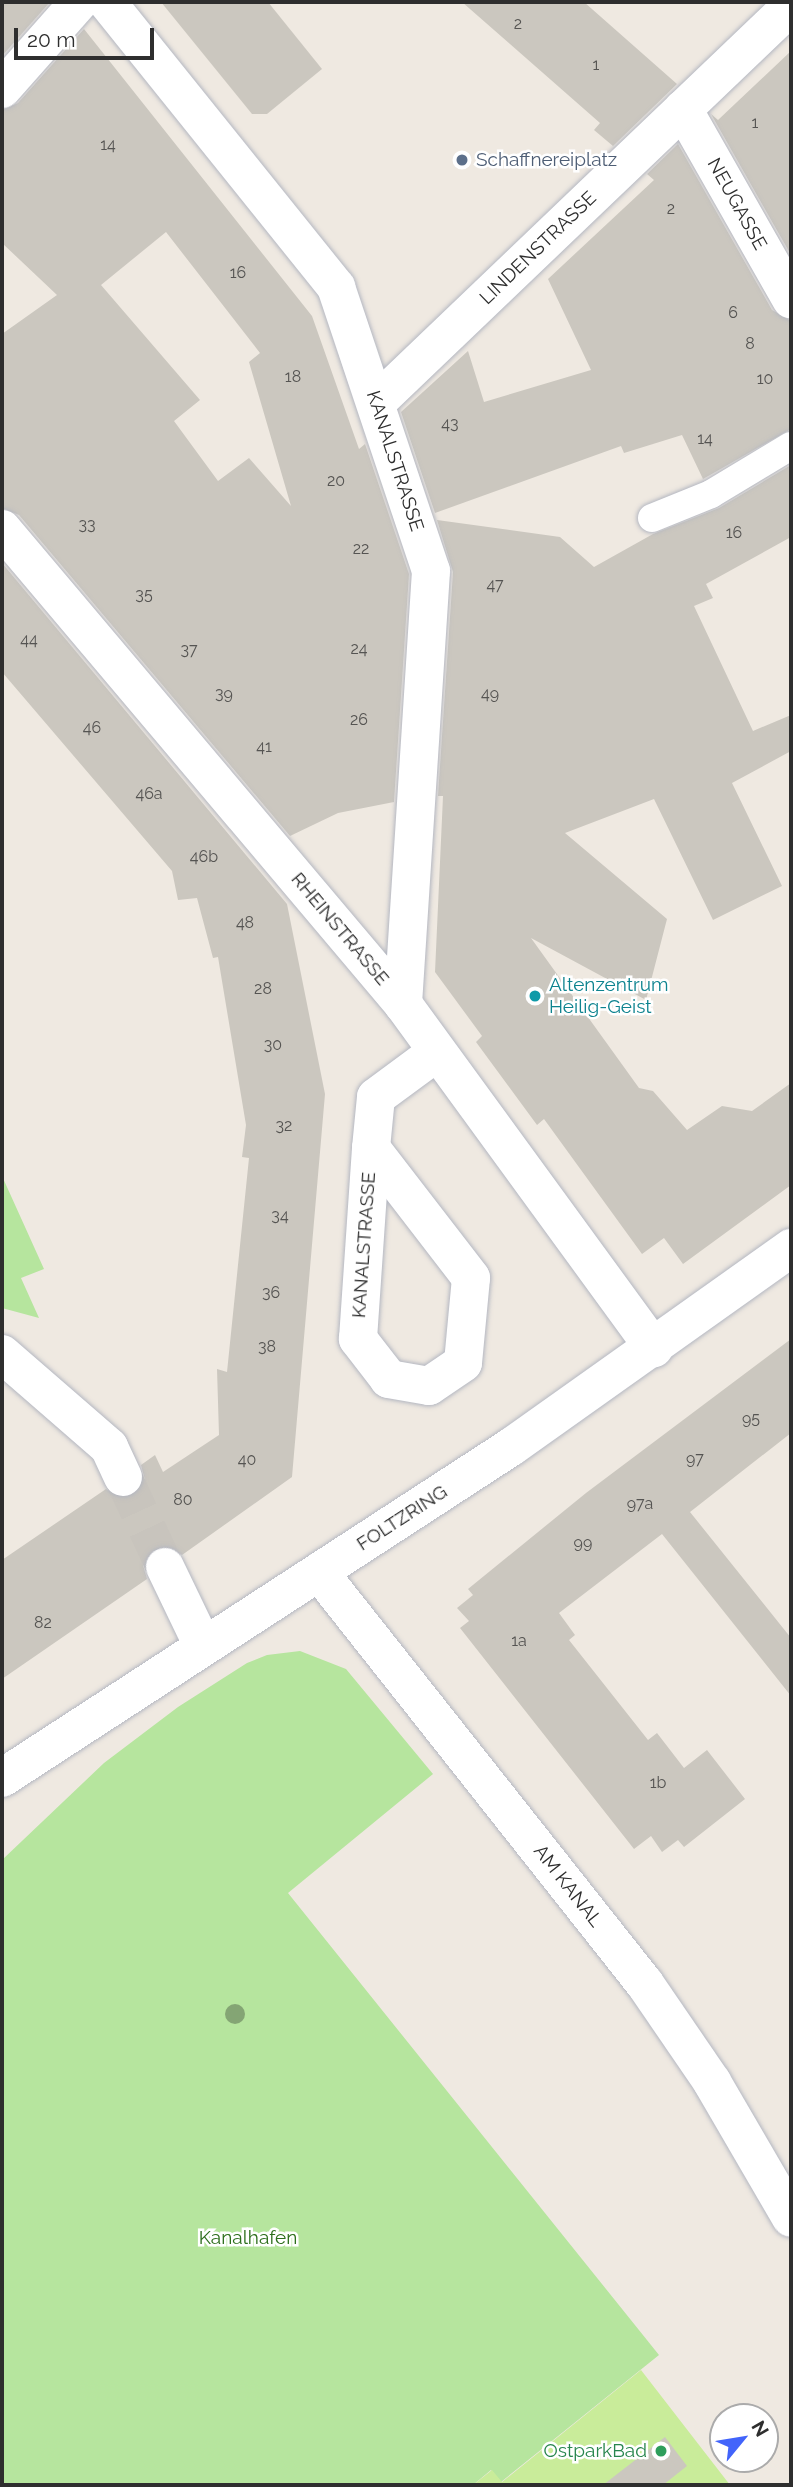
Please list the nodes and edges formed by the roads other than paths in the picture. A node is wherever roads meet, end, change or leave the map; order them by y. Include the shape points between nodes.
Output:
1 (79, 2) edge
2 (107, 2) edge
3 (791, 6) edge
4 (2, 89) edge
5 (683, 109) junction
6 (791, 299) edge
7 (377, 402) junction
8 (791, 446) edge
9 (652, 518) dead end
10 (2, 529) edge
11 (402, 1004) junction
12 (437, 1052) junction
13 (371, 1148) junction
14 (791, 1248) edge
15 (654, 1348) junction
16 (2, 1354) edge
17 (123, 1477) tunnel mouth
18 (165, 1566) tunnel mouth
19 (319, 1572) junction
20 (202, 1644) junction
21 (3, 1779) edge
22 (791, 2218) edge

1 - 4 street
2 - 7 street, KANALSTRASSE via 336,286
3 - 5 street, LINDENSTRASSE
5 - 6 street, NEUGASSE
5 - 7 street, LINDENSTRASSE
7 - 11 street, KANALSTRASSE via 431,571
8 - 9 lane via 711,494
10 - 11 street, RHEINSTRASSE
11 - 12 street, RHEINSTRASSE
12 - 13 street, KANALSTRASSE via 376,1097
12 - 15 street, RHEINSTRASSE
13 - 13 street, KANALSTRASSE via 358,1339 389,1379 429,1386 463,1363 471,1278
14 - 15 street, FOLTZRING
15 - 19 street, FOLTZRING
16 - 17 street via 109,1447
18 - 20 street
19 - 20 street, FOLTZRING
19 - 22 street, AM KANAL via 645,1984 712,2082
20 - 21 street, FOLTZRING

